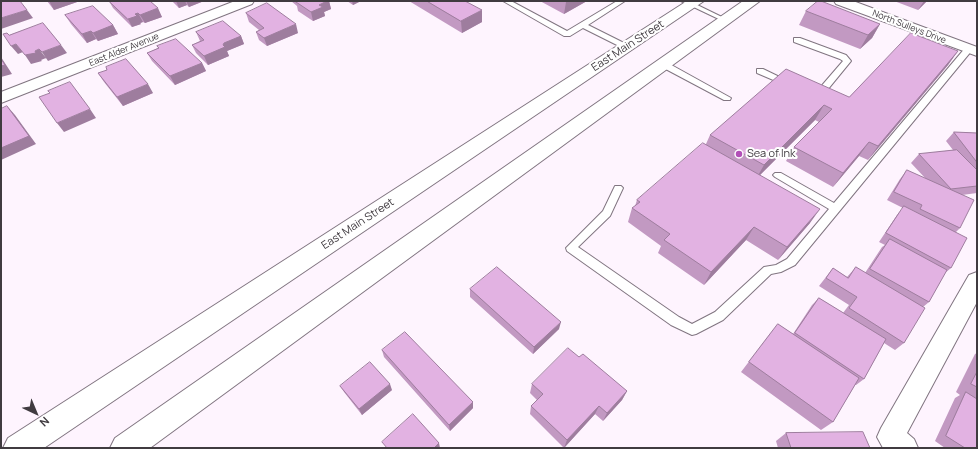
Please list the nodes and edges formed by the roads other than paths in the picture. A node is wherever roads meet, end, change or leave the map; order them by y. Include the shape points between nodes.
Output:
1 (247, 1) edge
2 (506, 1) edge
3 (622, 1) edge
4 (753, 1) edge
5 (841, 1) edge
6 (691, 2) edge
7 (725, 20) junction
8 (583, 25) junction
9 (797, 40) dead end
10 (628, 47) junction
11 (973, 51) edge
12 (663, 64) junction
13 (760, 70) dead end
14 (793, 85) edge
15 (807, 90) edge
16 (1, 98) edge
17 (727, 98) dead end
18 (778, 175) dead end
19 (618, 188) dead end
20 (835, 208) junction
21 (977, 281) edge
22 (898, 442) edge
23 (18, 448) edge
24 (125, 448) edge

1 - 16 street, East Alder Avenue
2 - 8 lane via 567,34
3 - 8 lane
4 - 7 main road
5 - 11 street, North Sulleys Drive
6 - 7 lane
6 - 10 main road, East Main Street
7 - 12 main road
8 - 10 lane
9 - 15 lane via 843,57 847,61 821,92
10 - 23 main road, East Main Street
11 - 20 lane
12 - 17 lane
12 - 24 main road
13 - 14 lane
18 - 20 lane
19 - 20 lane via 607,213 571,248 675,321 692,330 719,316 768,270 777,269 791,262
21 - 22 street

